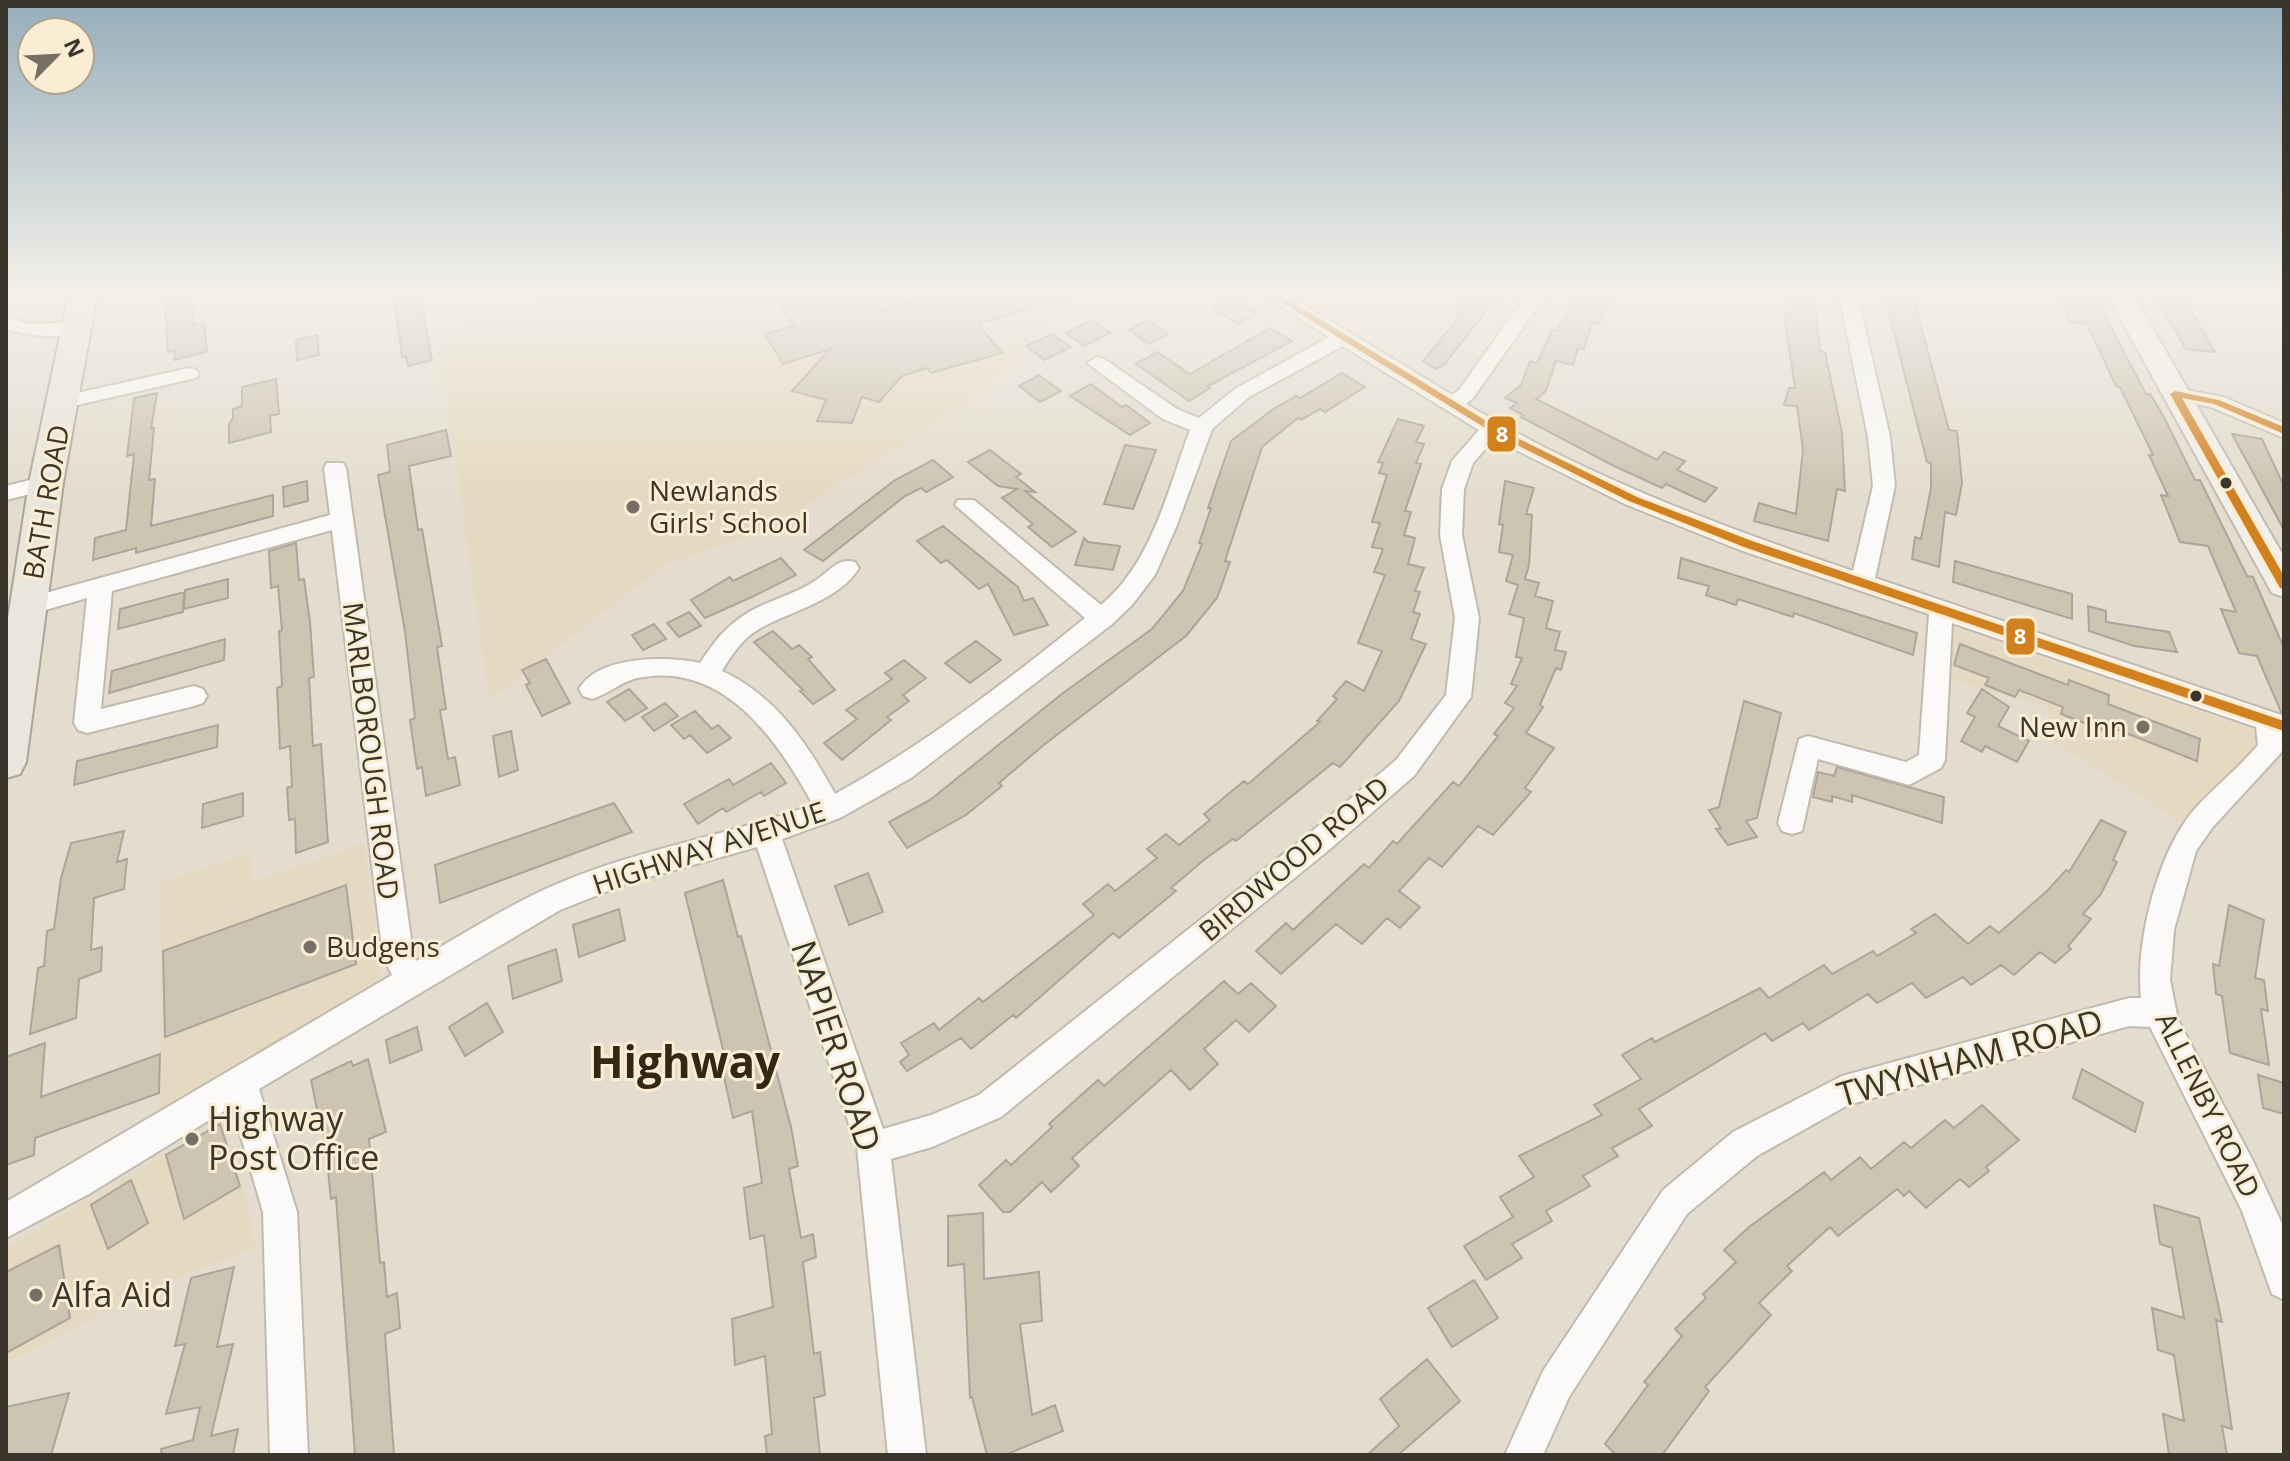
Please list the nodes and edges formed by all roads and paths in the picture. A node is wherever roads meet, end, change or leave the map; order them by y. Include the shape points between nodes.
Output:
1 (72, 357) edge
2 (1109, 357) edge
3 (1308, 357) edge
4 (1374, 357) edge
5 (1492, 357) edge
6 (1862, 357) edge
7 (2155, 357) edge
8 (189, 374) dead end
9 (2175, 394) junction
10 (64, 402) junction
11 (1451, 405) junction
12 (1202, 427) junction
13 (1492, 428) junction
14 (2284, 431) edge
15 (335, 468) dead end
16 (46, 483) junction
17 (6, 493) edge
18 (966, 505) dead end
19 (341, 520) junction
20 (847, 568) dead end
21 (1862, 583) junction
22 (2284, 585) edge
23 (100, 588) junction
24 (28, 606) junction
25 (1941, 609) junction
26 (1102, 619) junction
27 (708, 672) junction
28 (592, 689) dead end
29 (194, 696) dead end
30 (2276, 723) edge
31 (6, 762) edge
32 (830, 810) junction
33 (1792, 823) dead end
34 (766, 833) junction
35 (411, 980) junction
36 (2160, 1013) junction
37 (241, 1081) junction
38 (873, 1148) junction
39 (6, 1221) edge
40 (2284, 1282) edge
41 (289, 1455) edge
42 (907, 1455) edge
43 (1524, 1455) edge

1 - 10 main road, BATH ROAD
2 - 12 street via 1089,368
3 - 12 street, HIGHWAY AVENUE via 1242,393
4 - 11 street
5 - 11 street via 1466,394
6 - 21 street via 1884,486
7 - 9 street
8 - 10 street
9 - 14 street via 2216,402
9 - 22 street
10 - 16 main road, BATH ROAD
11 - 13 street
12 - 26 street, HIGHWAY AVENUE via 1143,575
13 - 21 street via 1633,499
13 - 38 street, BIRDWOOD ROAD via 1463,461 1453,489 1451,535 1467,618 1458,697 1405,768 990,1106
15 - 19 street, MARLBOROUGH ROAD
16 - 17 street
16 - 24 main road, BATH ROAD
18 - 26 street
19 - 23 street
19 - 35 street, MARLBOROUGH ROAD via 398,957
20 - 27 street via 824,587 748,624 727,642
21 - 25 street
23 - 24 street
23 - 29 street via 87,723
24 - 31 main road, BATH ROAD
25 - 30 street
25 - 33 street via 1932,760 1909,774 1808,746
26 - 32 street, HIGHWAY AVENUE via 902,770
27 - 28 street via 662,665 627,671
27 - 32 street via 736,685 761,707
30 - 36 street, ALLENBY ROAD via 2261,762 2225,794 2184,847 2154,964
32 - 34 street, HIGHWAY AVENUE
34 - 35 street, HIGHWAY AVENUE via 625,872 550,901
34 - 38 street, NAPIER ROAD
35 - 37 street, HIGHWAY AVENUE
36 - 40 street, ALLENBY ROAD via 2246,1178
36 - 43 street, TWYNHAM ROAD via 2129,1012 1842,1091 1745,1144 1675,1202 1556,1384
37 - 39 street, HIGHWAY AVENUE
37 - 41 street via 280,1212
38 - 42 street, NAPIER ROAD

